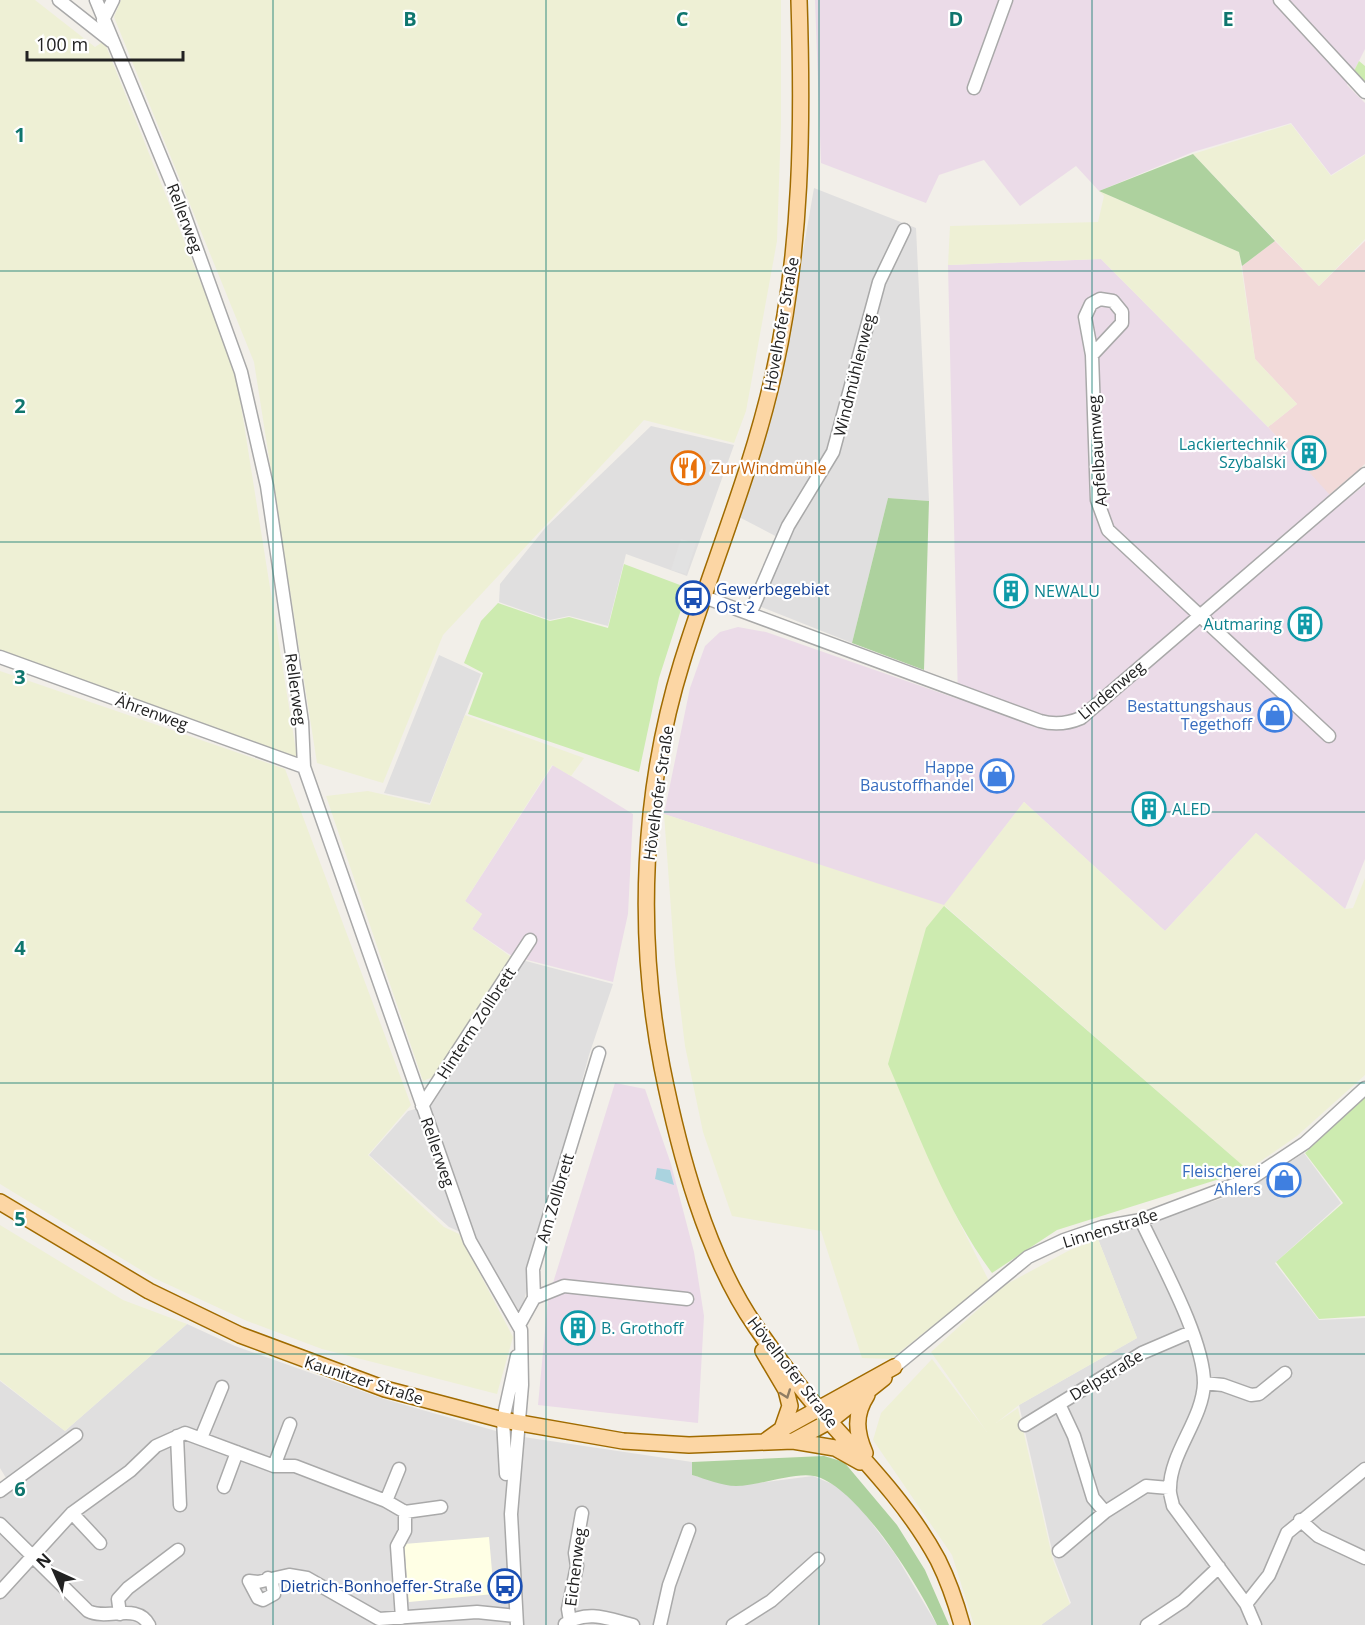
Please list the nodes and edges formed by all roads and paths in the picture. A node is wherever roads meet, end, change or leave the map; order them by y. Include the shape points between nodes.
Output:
1 (59, 0) edge
2 (96, 0) edge
3 (113, 0) edge
4 (799, 0) edge
5 (1006, 0) edge
6 (1280, 0) edge
7 (103, 20) junction
8 (112, 42) junction
9 (974, 88) dead end
10 (1365, 92) edge
11 (903, 230) dead end
12 (1092, 355) dead end
13 (1365, 474) edge
14 (704, 597) junction
15 (750, 614) junction
16 (1198, 615) junction
17 (0, 657) edge
18 (1329, 736) dead end
19 (304, 767) junction
20 (530, 940) dead end
21 (599, 1053) dead end
22 (1365, 1088) edge
23 (422, 1106) junction
24 (0, 1202) edge
25 (1141, 1220) junction
26 (534, 1298) junction
27 (687, 1299) dead end
28 (753, 1323) junction
29 (519, 1325) junction
30 (1191, 1332) junction
31 (894, 1367) junction
32 (1285, 1373) dead end
33 (1204, 1383) junction
34 (222, 1387) dead end
35 (869, 1392) junction
36 (1059, 1404) junction
37 (824, 1415) junction
38 (510, 1422) junction
39 (290, 1424) dead end
40 (1025, 1425) dead end
41 (782, 1429) junction
42 (76, 1435) dead end
43 (177, 1436) junction
44 (201, 1438) junction
45 (792, 1441) junction
46 (764, 1443) junction
47 (237, 1452) junction
48 (274, 1466) junction
49 (399, 1469) dead end
50 (1365, 1469) edge
51 (873, 1470) junction
52 (224, 1488) dead end
53 (1170, 1488) junction
54 (0, 1491) edge
55 (386, 1501) junction
56 (180, 1505) dead end
57 (441, 1507) dead end
58 (405, 1512) junction
59 (1105, 1512) junction
60 (72, 1513) junction
61 (582, 1513) dead end
62 (1300, 1520) junction
63 (0, 1524) edge
64 (689, 1530) dead end
65 (100, 1544) dead end
66 (178, 1550) dead end
67 (1059, 1551) dead end
68 (34, 1555) junction
69 (1365, 1558) edge
70 (818, 1559) dead end
71 (1219, 1567) junction
72 (268, 1578) dead end
73 (0, 1592) edge
74 (1246, 1604) junction
75 (120, 1614) junction
76 (402, 1618) junction
77 (516, 1620) edge
78 (567, 1623) edge
79 (149, 1625) edge
80 (633, 1625) edge
81 (660, 1625) edge
82 (733, 1625) edge
83 (963, 1625) edge
84 (1147, 1625) edge
85 (1256, 1625) edge

1 - 8 street, Rellerweg
2 - 7 street, Rellerweg
3 - 7 street
4 - 14 main road, Hövelhofer Straße via 801,153 790,286 763,418
5 - 9 street
6 - 10 street
7 - 8 street, Rellerweg
8 - 19 street, Rellerweg via 182,208 241,372 267,486 302,722
11 - 15 street, Windmühlenweg via 879,282 833,452 788,526
12 - 16 street, Apfelbaumweg via 1097,500 1101,516 1108,530
13 - 16 street, Lindenweg
14 - 15 street, Lindenweg
14 - 28 main road, Hövelhofer Straße via 674,694 649,834 647,924 651,991 662,1066 681,1145 724,1269
15 - 16 street, Lindenweg via 1051,724 1081,718
16 - 18 street, Apfelbaumweg
17 - 19 street, Ährenweg
19 - 23 street, Rellerweg
20 - 23 street, Hinterm Zollbrett
21 - 26 street, Am Zollbrett via 533,1269
22 - 25 street, Linnenstraße via 1305,1143 1252,1178
23 - 29 street, Rellerweg via 470,1241
24 - 38 main road, Kaunitzer Straße via 149,1291 240,1335 385,1389
25 - 30 street
25 - 31 street, Linnenstraße via 1102,1227 1028,1257
26 - 27 street via 564,1286
26 - 29 street
28 - 37 main road, Hövelhofer Straße
28 -> 41 main road via 759,1345 786,1390 790,1406
29 - 38 street via 521,1341
30 - 33 street
30 - 36 street, Delpstraße via 1142,1353
31 - 35 main road
31 - 37 main road
32 - 33 street via 1251,1395
33 - 53 street
34 - 44 street
35 - 37 main road
35 - 51 main road via 858,1409 857,1436
36 - 40 street, Delpstraße
36 - 59 street via 1074,1436 1093,1498
37 - 41 main road
37 - 45 main road
37 - 51 main road, Hövelhofer Straße
38 - 46 main road, Kaunitzer Straße via 624,1441 689,1445
38 - 77 street
39 - 48 street
41 - 46 main road
42 - 54 street
43 - 44 street via 185,1433
43 - 56 street
43 - 60 street via 156,1446 130,1472
44 - 47 street
45 - 46 main road, Kaunitzer Straße
45 - 51 main road via 835,1448
47 - 48 street
47 - 52 street
48 - 55 street via 295,1466
49 - 55 street
50 - 62 street
51 - 83 main road, Hövelhofer Straße via 938,1561
53 - 59 street via 1146,1486
53 - 71 street via 1173,1506
55 - 58 street
57 - 58 street
58 - 76 street via 405,1531 397,1546
59 - 67 street
60 - 65 street
60 - 68 street
61 - 78 street, Eichenweg
62 - 69 street via 1318,1536
62 - 74 street via 1287,1533 1269,1575
63 - 68 street
64 - 81 street via 669,1585
66 - 75 street via 118,1599
68 - 73 street
68 - 75 street via 88,1611 108,1617
70 - 82 street via 771,1601
71 - 74 street
71 - 84 street via 1183,1601
72 - 76 street via 307,1578 379,1619
74 - 85 street
75 - 79 street via 134,1612
76 - 77 street via 477,1612
78 - 80 street via 595,1615

